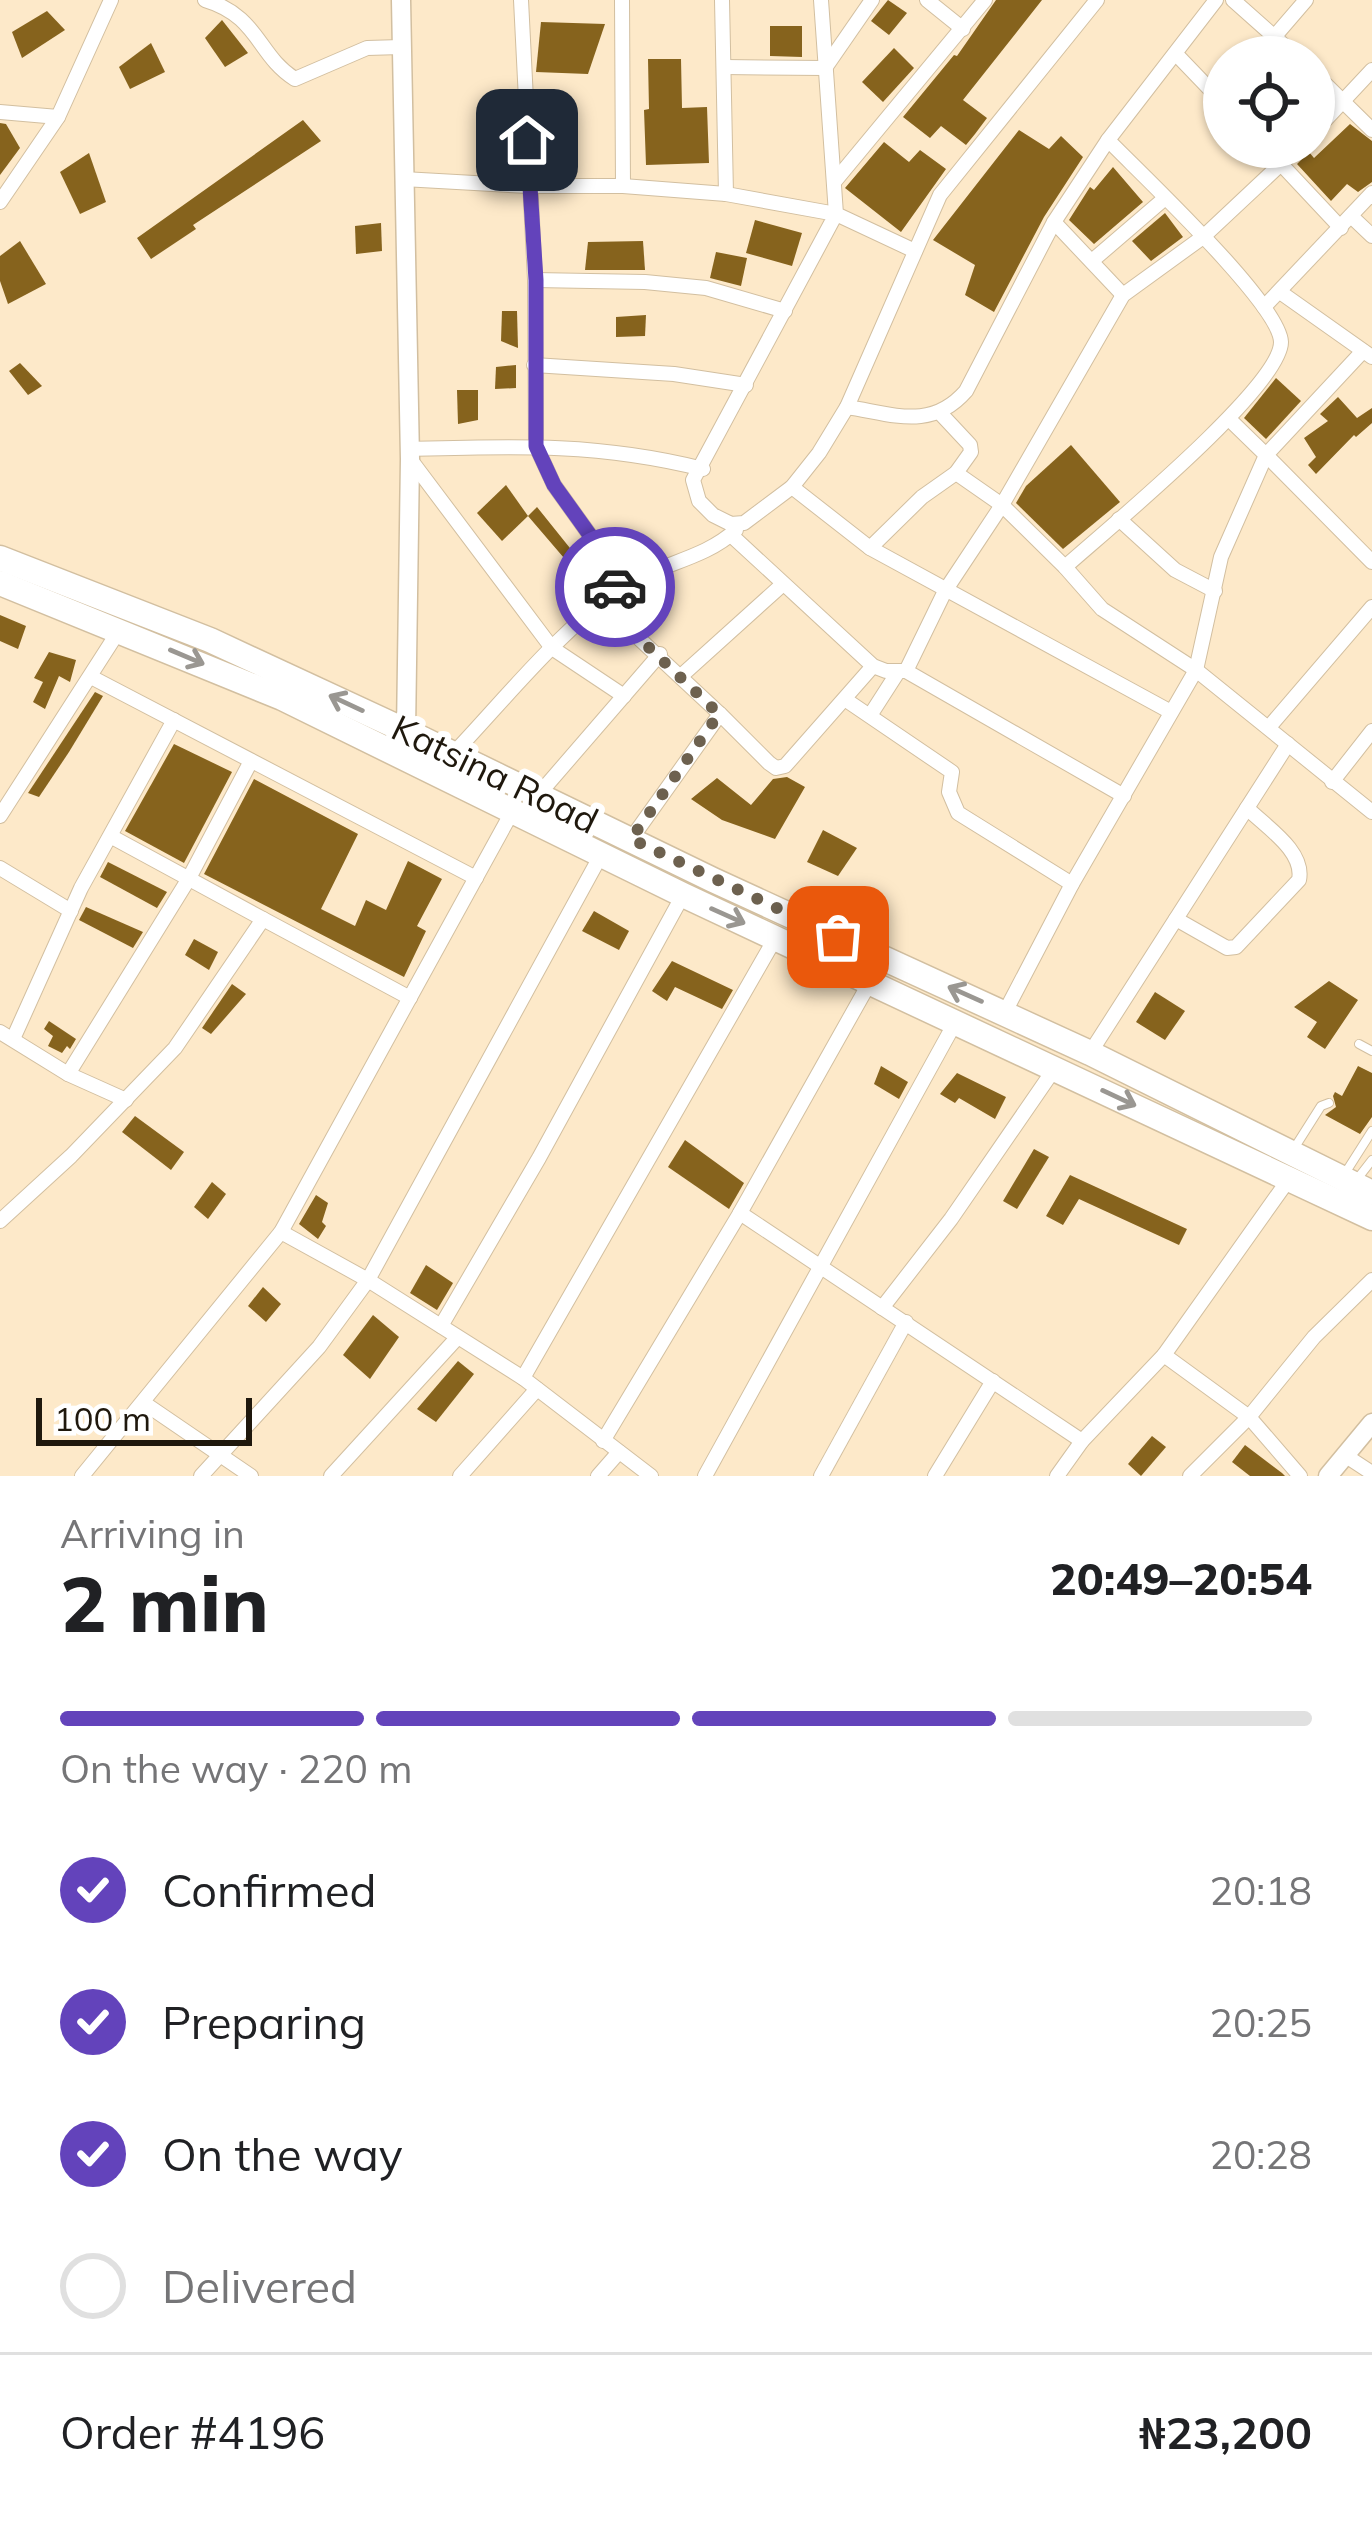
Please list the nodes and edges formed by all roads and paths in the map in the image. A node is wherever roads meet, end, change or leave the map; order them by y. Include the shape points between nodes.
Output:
1 (111, 0) edge
2 (206, 0) edge
3 (401, 0) edge
4 (521, 0) edge
5 (622, 0) edge
6 (722, 0) edge
7 (821, 0) edge
8 (872, 0) edge
9 (927, 0) edge
10 (985, 0) edge
11 (1097, 0) edge
12 (1216, 0) edge
13 (1233, 0) edge
14 (1306, 0) edge
15 (963, 29) junction
16 (1275, 36) joint
17 (401, 47) junction
18 (1176, 54) junction
19 (724, 67) junction
20 (825, 68) junction
21 (1372, 70) edge
22 (1203, 82) edge
23 (1335, 93) edge
24 (1344, 101) junction
25 (1335, 110) edge
26 (0, 112) edge
27 (58, 117) junction
28 (1372, 130) edge
29 (1108, 140) junction
30 (1278, 168) edge
31 (1286, 168) edge
32 (403, 179) junction
33 (835, 181) junction
34 (528, 186) junction
35 (623, 186) junction
36 (1372, 193) edge
37 (726, 194) junction
38 (1164, 199) junction
39 (0, 202) edge
40 (836, 214) junction
41 (1054, 222) junction
42 (1346, 222) junction
43 (1372, 236) edge
44 (1203, 237) junction
45 (915, 251) junction
46 (1093, 260) junction
47 (536, 280) junction
48 (1280, 292) junction
49 (1124, 295) junction
50 (1264, 307) junction
51 (785, 311) junction
52 (1368, 354) edge
53 (534, 365) junction
54 (746, 385) junction
55 (848, 407) junction
56 (940, 414) junction
57 (1229, 418) junction
58 (536, 446) junction
59 (410, 454) junction
60 (1266, 455) junction
61 (703, 469) junction
62 (956, 473) junction
63 (792, 487) junction
64 (1003, 505) junction
65 (1119, 519) junction
66 (744, 523) junction
67 (731, 535) junction
68 (597, 545) junction
69 (870, 548) junction
70 (0, 558) edge
71 (1372, 562) edge
72 (1066, 567) junction
73 (643, 575) junction
74 (0, 583) edge
75 (783, 584) junction
76 (945, 591) junction
77 (1215, 591) junction
78 (616, 592) junction
79 (603, 604) junction
80 (1372, 607) edge
81 (121, 629) junction
82 (552, 648) junction
83 (660, 654) junction
84 (873, 666) junction
85 (1196, 670) junction
86 (902, 672) junction
87 (681, 676) junction
88 (91, 677) junction
89 (624, 696) junction
90 (846, 700) junction
91 (1171, 712) junction
92 (719, 714) junction
93 (871, 714) junction
94 (174, 721) junction
95 (1270, 726) junction
96 (1372, 731) edge
97 (401, 743) junction
98 (1288, 744) junction
99 (453, 754) junction
100 (251, 760) junction
101 (1332, 782) junction
102 (539, 794) junction
103 (1124, 796) junction
104 (1247, 808) junction
105 (1371, 809) edge
106 (512, 812) junction
107 (0, 816) edge
108 (112, 837) junction
109 (631, 839) junction
110 (601, 855) junction
111 (0, 868) edge
112 (476, 878) junction
113 (188, 880) junction
114 (1072, 884) junction
115 (683, 895) junction
116 (71, 911) junction
117 (263, 919) junction
118 (1176, 919) junction
119 (776, 938) junction
120 (870, 982) junction
121 (410, 998) junction
122 (1005, 1012) junction
123 (956, 1021) junction
124 (6, 1035) edge
125 (1359, 1044) dead end
126 (1372, 1051) edge
127 (1090, 1053) junction
128 (1055, 1068) junction
129 (68, 1075) junction
130 (126, 1100) junction
131 (1329, 1103) dead end
132 (1370, 1128) edge
133 (1372, 1160) edge
134 (1290, 1166) junction
135 (1356, 1185) edge
136 (740, 1213) junction
137 (1372, 1218) edge
138 (0, 1221) edge
139 (281, 1232) junction
140 (820, 1263) junction
141 (368, 1280) junction
142 (1372, 1280) edge
143 (882, 1308) junction
144 (906, 1322) junction
145 (441, 1326) junction
146 (457, 1338) junction
147 (1164, 1355) junction
148 (523, 1378) junction
149 (994, 1381) junction
150 (537, 1389) junction
151 (144, 1403) junction
152 (1249, 1417) junction
153 (1372, 1423) edge
154 (603, 1441) junction
155 (1082, 1441) junction
156 (620, 1452) junction
157 (220, 1455) junction
158 (1346, 1456) junction
159 (1372, 1473) edge
160 (82, 1476) edge
161 (201, 1476) edge
162 (251, 1476) edge
163 (331, 1476) edge
164 (460, 1476) edge
165 (598, 1476) edge
166 (651, 1476) edge
167 (705, 1476) edge
168 (821, 1476) edge
169 (935, 1476) edge
170 (1057, 1476) edge
171 (1190, 1476) edge
172 (1300, 1476) edge
173 (1328, 1476) edge

1 - 27 street
2 - 17 street via 244,19 295,79 367,48
3 - 17 main road
4 - 34 street
5 - 35 street
6 - 19 street
7 - 20 street
8 - 20 street
9 - 15 street
10 - 15 street
11 - 45 street via 940,195
12 - 18 street
13 - 16 street
14 - 16 street
15 - 33 street
17 - 32 main road
18 - 22 street
18 - 29 street
19 - 20 street
19 - 37 street
20 - 33 street
21 - 24 street
23 - 24 street
24 - 25 street
24 - 28 street
26 - 27 street
27 - 39 street
29 - 38 street
29 - 41 street
30 - 44 street
31 - 42 street
32 - 34 street
32 - 59 main road
33 - 40 street
34 - 35 street
34 - 47 street
35 - 37 street
36 - 42 street
37 - 40 street
38 - 44 street
38 - 46 street
40 - 45 street
40 - 51 street
41 - 46 street
41 - 56 street via 966,392
42 - 43 street
42 - 48 street
44 - 49 street
44 - 50 street
45 - 55 street
46 - 49 street
47 - 51 street via 706,288
47 - 53 street
48 - 50 street
48 - 52 street
49 - 64 street
50 - 57 street via 1277,326 1279,355
51 - 54 street
52 - 60 street
53 - 54 street
53 - 58 street
54 - 61 street
55 - 56 street
55 - 63 street
56 - 62 street via 970,445
57 - 60 street
57 - 65 street
58 - 59 street
58 - 61 street via 639,453
58 - 68 street
59 - 82 street
59 - 97 main road
60 - 71 street
60 - 77 street via 1221,556
61 - 66 street via 693,480 699,501 731,524
62 - 64 street
62 - 69 street
63 - 66 street
63 - 69 street
64 - 72 street
64 - 76 street
65 - 72 street
65 - 77 street via 1174,570
66 - 67 street
67 - 73 street
67 - 75 street
68 - 73 street
68 - 78 street
69 - 76 street
97 -> 70 highway, Katsina Road via 211,640
72 - 85 street via 1102,609
73 - 78 street
74 - 81 highway
75 - 84 street
75 - 87 street
76 - 86 street
76 - 91 street
77 - 85 street
78 - 79 street
79 - 82 street
79 - 83 street
80 - 95 street
81 - 88 street
81 -> 97 highway
82 - 89 street
82 - 99 street
83 - 87 street
83 - 89 street
84 - 86 street
84 - 90 street
85 - 91 street
85 - 95 street
86 - 93 street
86 - 103 street
87 - 92 street
88 - 94 street
88 - 107 street
89 - 102 street
90 - 92 street via 776,768
90 - 93 street
91 - 103 street
92 - 109 street
93 - 114 street via 952,772 958,813
94 - 100 street
94 - 108 street
95 - 98 street
96 - 101 street
97 - 99 highway, Katsina Road
97 - 106 highway
98 - 101 street
98 - 104 street
99 - 102 highway, Katsina Road
100 - 112 street
100 - 113 street
101 - 105 street
102 - 109 highway, Katsina Road
103 - 114 street
104 - 118 street
104 - 118 street via 1296,856 1299,880 1236,947
106 - 110 highway
106 - 112 street
108 - 113 street
108 - 116 street
122 -> 109 highway, Katsina Road
110 - 115 highway
110 - 141 street
111 - 116 street
112 - 121 street
113 - 117 street
113 - 129 street
114 - 122 street
115 -> 119 highway
115 - 145 street
116 - 124 street
117 - 121 street
117 - 130 street via 187,1034
118 - 127 street
119 - 120 highway
119 - 148 street
120 - 123 highway
120 - 136 street
121 - 139 street
122 - 127 highway, Katsina Road
123 - 128 highway
123 - 140 street
124 - 129 street
125 - 126 lane
127 - 134 highway, Katsina Road
128 -> 134 highway
128 - 143 street
129 - 130 street
130 - 138 street
131 - 134 lane
132 - 135 lane
133 - 135 lane
134 - 135 highway, Katsina Road
134 - 137 highway
134 - 147 street
136 - 140 street
136 - 154 street
139 - 141 street
139 - 151 street
140 - 143 street
140 - 167 street
141 - 145 street
141 - 157 street
142 - 152 street
143 - 144 street
144 - 149 street
144 - 168 street
145 - 146 street
146 - 148 street
146 - 163 street
147 - 152 street
147 - 155 street
148 - 150 street
149 - 155 street
149 - 169 street
150 - 154 street
150 - 164 street
151 - 157 street
151 - 160 street
152 - 171 street
152 - 172 street
153 - 158 main road
154 - 156 street
155 - 170 street
156 - 165 street
156 - 166 street
157 - 161 street
157 - 162 street
158 - 159 street
158 - 173 main road

